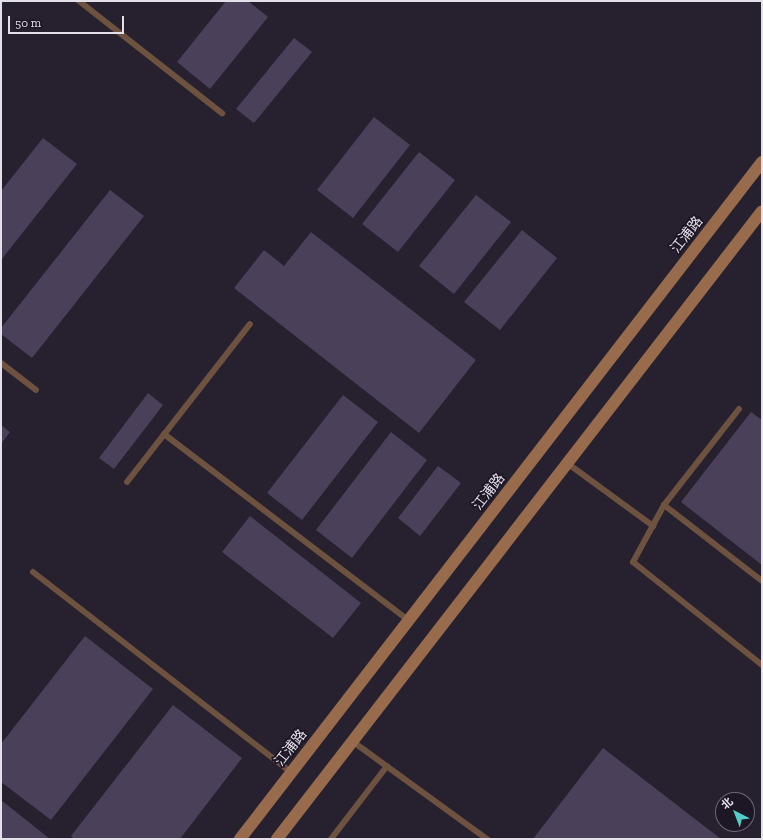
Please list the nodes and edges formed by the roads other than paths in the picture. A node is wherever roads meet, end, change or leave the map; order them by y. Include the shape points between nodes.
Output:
1 (79, 1) edge
2 (222, 113) dead end
3 (762, 162) edge
4 (762, 211) edge
5 (250, 324) dead end
6 (1, 363) edge
7 (36, 390) dead end
8 (739, 409) dead end
9 (164, 434) junction
10 (567, 463) junction
11 (127, 482) dead end
12 (664, 505) junction
13 (653, 526) junction
14 (33, 572) dead end
15 (762, 581) edge
16 (408, 620) junction
17 (762, 665) edge
18 (352, 741) junction
19 (387, 766) junction
20 (291, 772) junction
21 (240, 839) edge
22 (277, 839) edge
23 (331, 839) edge
24 (487, 839) edge

1 - 2 lane
3 - 16 street, 江浦路
4 - 10 street
5 - 9 lane
6 - 7 lane
8 - 12 lane
9 - 11 lane
9 - 16 lane
10 - 13 lane
10 - 18 street
12 - 13 lane
12 - 15 lane
13 - 17 lane via 632,562
14 - 20 lane
16 - 20 street, 江浦路
18 - 19 lane
18 - 22 street
19 - 23 lane
19 - 24 lane
20 - 21 street, 江浦路

